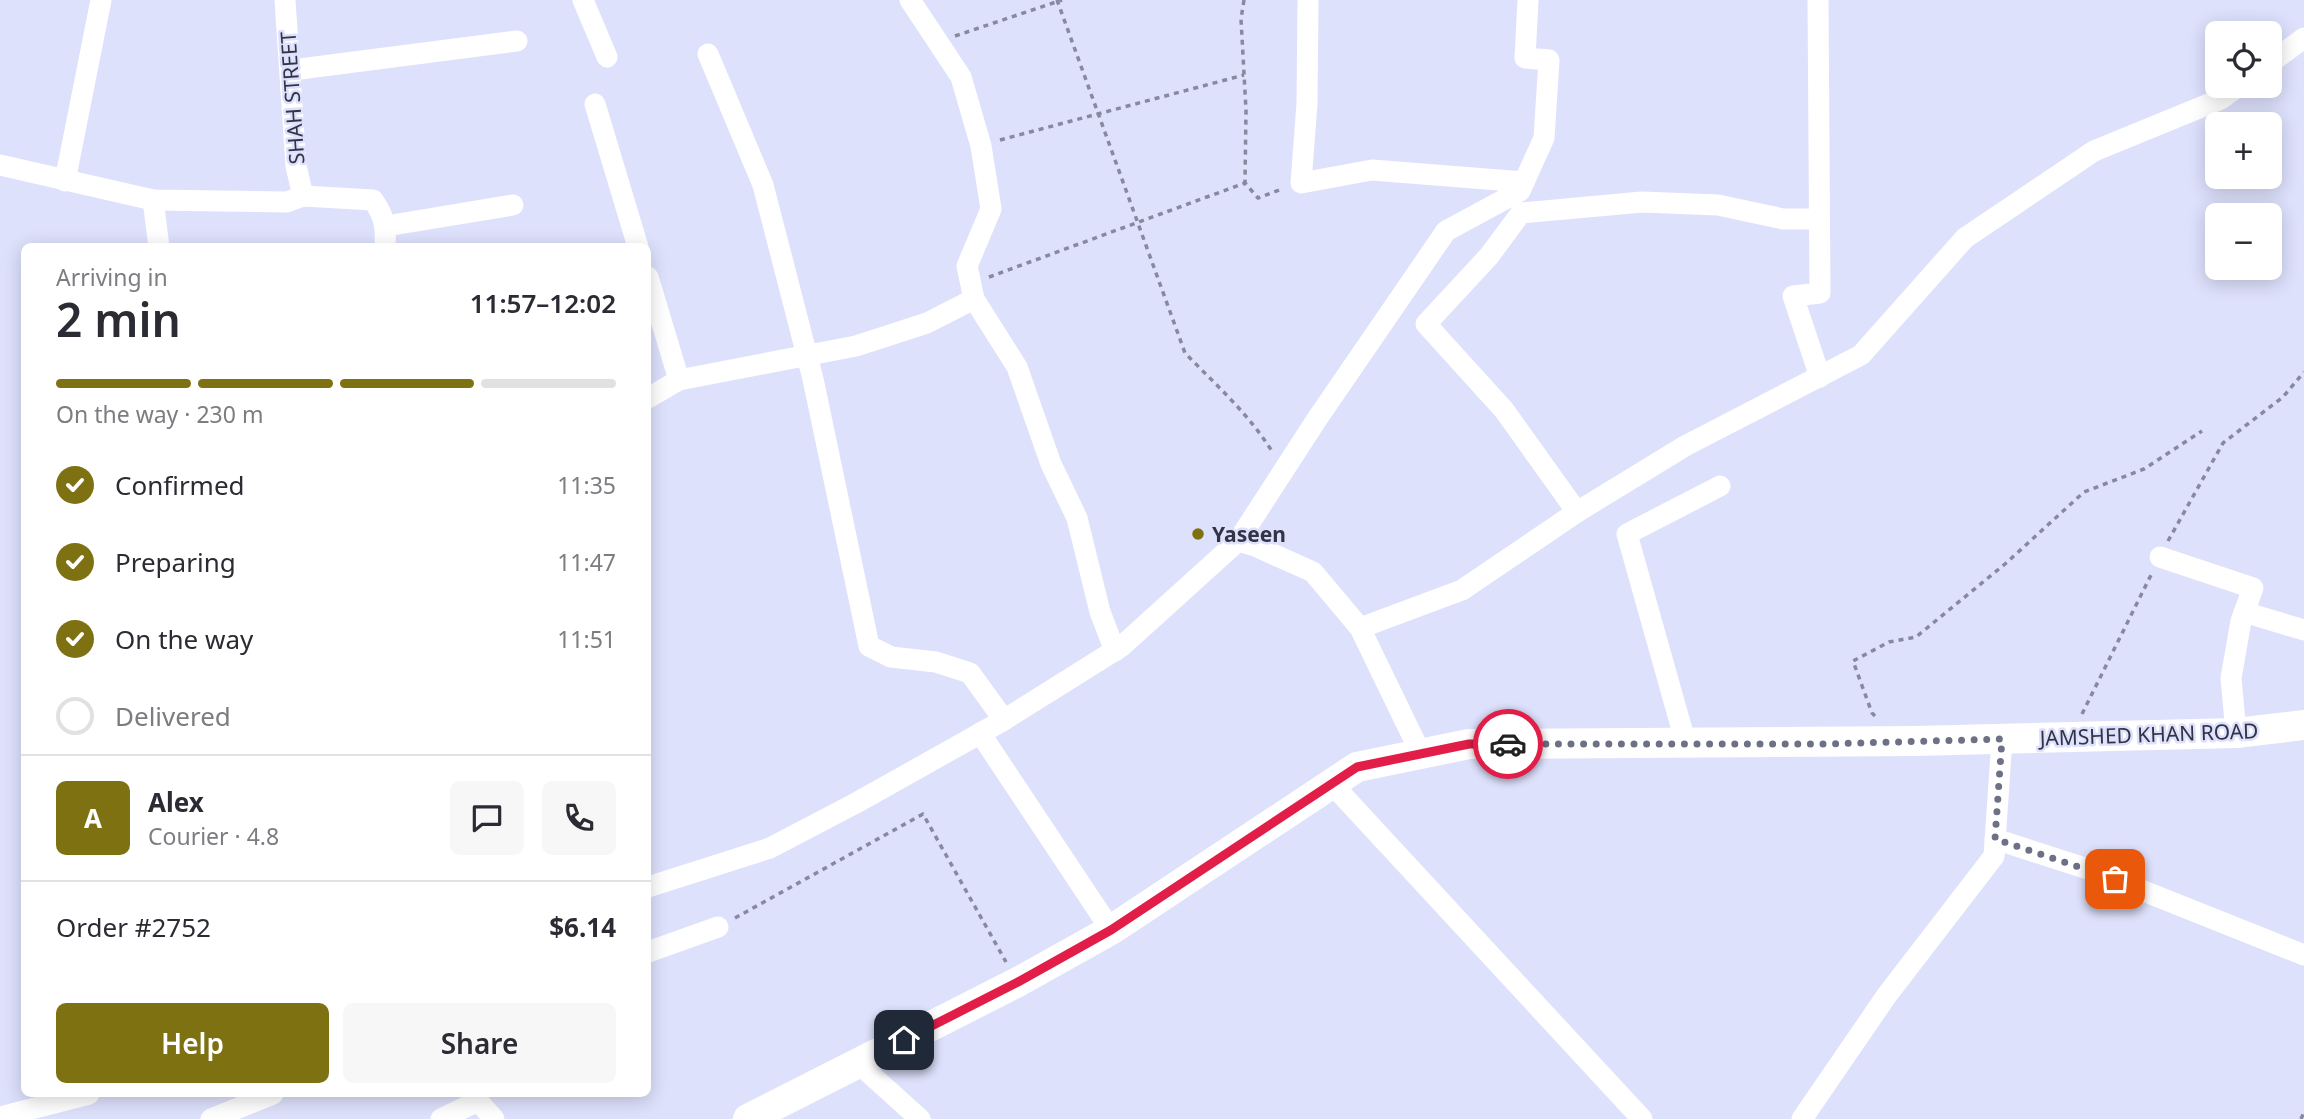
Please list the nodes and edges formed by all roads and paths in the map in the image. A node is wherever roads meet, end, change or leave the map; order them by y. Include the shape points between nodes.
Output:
1 (101, 0) edge
2 (285, 0) edge
3 (583, 0) edge
4 (909, 0) edge
5 (1244, 0) edge
6 (1308, 0) edge
7 (1528, 0) edge
8 (1818, 0) edge
9 (1059, 1) edge
10 (2304, 38) edge
11 (517, 41) dead end
12 (940, 45) junction
13 (708, 54) dead end
14 (2282, 54) edge
15 (607, 57) dead end
16 (292, 70) junction
17 (1244, 75) junction
18 (2222, 98) edge
19 (595, 104) dead end
20 (1098, 113) junction
21 (981, 146) junction
22 (0, 165) edge
23 (65, 181) junction
24 (1245, 183) junction
25 (1301, 183) junction
26 (1524, 183) junction
27 (303, 196) junction
28 (153, 200) junction
29 (513, 205) dead end
30 (1819, 219) junction
31 (1135, 222) junction
32 (385, 236) edge
33 (158, 243) edge
34 (637, 243) edge
35 (651, 286) edge
36 (973, 292) junction
37 (806, 354) junction
38 (1820, 377) junction
39 (679, 380) junction
40 (651, 396) edge
41 (2202, 431) dead end
42 (1284, 471) junction
43 (1720, 486) dead end
44 (1577, 512) junction
45 (1238, 541) junction
46 (2160, 557) dead end
47 (2244, 612) junction
48 (1360, 628) junction
49 (2304, 630) edge
50 (1115, 650) junction
51 (1004, 719) junction
52 (1883, 720) dead end
53 (2304, 725) edge
54 (980, 733) junction
55 (2236, 733) junction
56 (2002, 739) junction
57 (1686, 744) junction
58 (1421, 754) junction
59 (1332, 784) junction
60 (1995, 839) junction
61 (651, 886) edge
62 (718, 928) joint
63 (1111, 930) junction
64 (651, 951) edge
65 (2304, 955) edge
66 (1018, 982) junction
67 (858, 1063) junction
68 (77, 1097) edge
69 (266, 1097) edge
70 (2304, 1112) edge
71 (0, 1117) edge
72 (211, 1119) edge
73 (441, 1119) edge
74 (494, 1119) edge
75 (748, 1119) edge
76 (920, 1119) edge
77 (1642, 1119) edge
78 (1802, 1119) edge
79 (2301, 1119) edge

1 - 23 street
2 - 16 street, SHAH STREET
3 - 15 street
4 - 12 street
5 - 17 path
6 - 25 street
7 - 26 street via 1525,58 1549,60 1544,138
8 - 30 street
9 - 12 path via 958,34
9 - 20 path
10 - 14 street
11 - 16 street
12 - 21 street via 961,77
13 - 37 street via 763,185
16 - 27 street, SHAH STREET via 296,166
17 - 20 path
17 - 24 path
18 - 38 street via 2094,151 1965,238 1861,355
19 - 34 street
20 - 21 path
20 - 31 path
21 - 36 street via 991,209 967,265
22 - 23 street
23 - 28 street
24 - 25 path via 1258,198
24 - 31 path
25 - 26 street via 1372,170
26 - 42 street via 1520,191 1446,231
27 - 28 street via 286,202
27 - 32 street via 373,201 383,214
28 - 33 street
29 - 32 street
30 - 38 street via 1820,293 1793,296
30 - 44 street via 1783,219 1718,205 1642,202 1521,213 1489,256 1426,324 1504,410
31 - 36 path
31 - 42 path via 1185,353 1262,436
35 - 39 street
36 - 37 street via 927,324 856,346
36 - 50 street via 1017,367 1051,464 1077,518 1100,612
37 - 39 street
37 - 51 street via 869,646 891,657 936,662 970,673
38 - 44 street via 1685,446
39 - 40 street
41 - 52 path via 2144,469 2084,492 1916,637 1889,642 1853,661 1872,713
42 - 45 street
43 - 57 street via 1627,534
44 - 48 street via 1462,590
45 - 48 street via 1313,572
45 - 50 street
46 - 47 street via 2253,587
47 - 49 street
47 - 55 street via 2231,678
48 - 58 street
50 - 51 street
51 - 54 street
53 - 55 street, JAMSHED KHAN ROAD
54 - 61 street via 770,848
54 - 63 street
55 - 56 street, JAMSHED KHAN ROAD
56 - 57 street, JAMSHED KHAN ROAD
56 - 60 street
57 - 58 street, JAMSHED KHAN ROAD via 1469,744
58 - 59 street, JAMSHED KHAN ROAD via 1357,767
59 - 63 street, JAMSHED KHAN ROAD
59 - 77 street
60 - 65 street via 2091,870
60 - 78 street via 1994,856 1887,995
62 - 64 street
62 - 66 path via 923,814
63 - 66 street, JAMSHED KHAN ROAD
66 - 67 street, JAMSHED KHAN ROAD
67 - 75 street, JAMSHED KHAN ROAD
67 - 76 street
68 - 71 street
69 - 72 street
70 - 79 path
73 - 74 street via 478,1101

